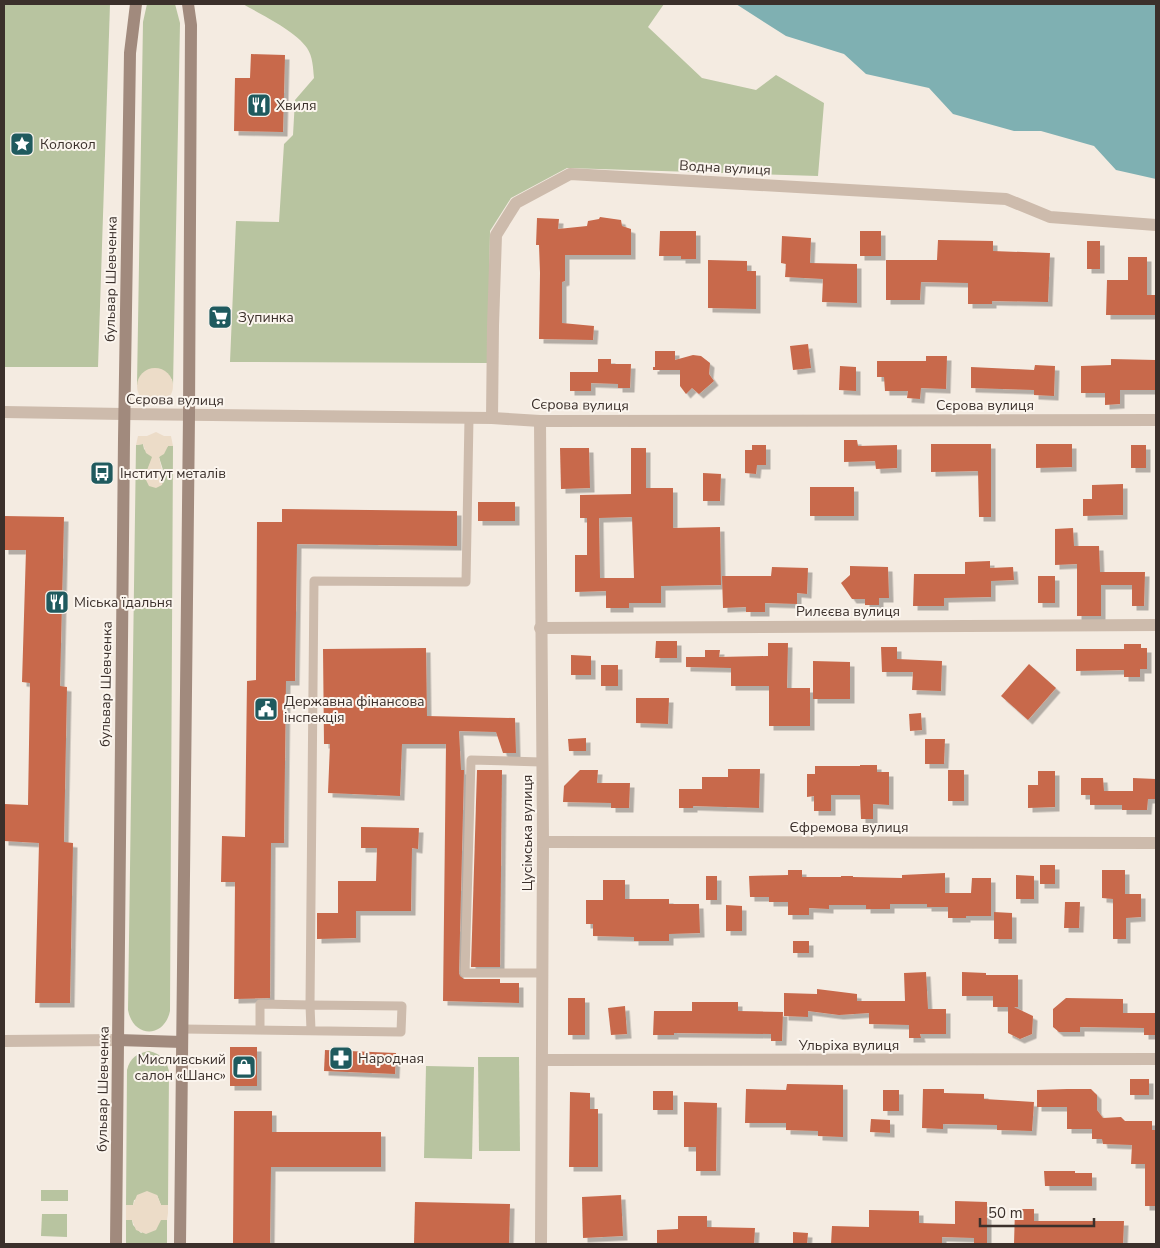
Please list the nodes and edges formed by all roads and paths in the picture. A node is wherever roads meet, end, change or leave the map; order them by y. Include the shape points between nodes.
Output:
1 (136, 4) edge
2 (188, 4) edge
3 (1156, 225) edge
4 (4, 412) edge
5 (124, 414) junction
6 (189, 415) junction
7 (469, 418) junction
8 (492, 418) junction
9 (1156, 420) edge
10 (540, 421) junction
11 (1156, 624) edge
12 (540, 628) junction
13 (541, 762) junction
14 (543, 842) junction
15 (1156, 843) edge
16 (541, 973) junction
17 (310, 1005) junction
18 (260, 1029) junction
19 (311, 1030) junction
20 (182, 1035) junction
21 (118, 1040) junction
22 (4, 1041) edge
23 (1156, 1059) edge
24 (542, 1060) junction
25 (116, 1244) edge
26 (180, 1244) edge
27 (542, 1244) edge

1 - 5 main road, бульвар Шевченка via 130,54
2 - 6 main road
3 - 8 street, Водна вулиця via 1050,217 1006,199 570,174 516,203 496,235
4 - 5 street, Сєрова вулиця
5 - 6 street, Сєрова вулиця
5 - 21 main road, бульвар Шевченка
6 - 7 street, Сєрова вулиця
6 - 20 main road
7 - 8 street, Сєрова вулиця
7 - 17 lane via 466,582 314,581
8 - 10 street, Сєрова вулиця
9 - 10 street, Сєрова вулиця
10 - 12 street, Цусімська вулиця
11 - 12 street, Рилєєва вулиця
12 - 13 street, Цусімська вулиця
13 - 14 street, Цусімська вулиця
13 - 16 lane via 471,760 465,973
14 - 15 street, Єфремова вулиця
14 - 16 street, Цусімська вулиця
16 - 24 street, Цусімська вулиця
17 - 18 lane via 260,1004
17 - 19 lane
17 - 19 lane via 402,1006 401,1032
18 - 19 lane
18 - 20 lane
20 - 21 main road
20 - 26 main road
21 - 22 street
21 - 25 main road, бульвар Шевченка
23 - 24 street, Ульріха вулиця
24 - 27 street, Цусімська вулиця

